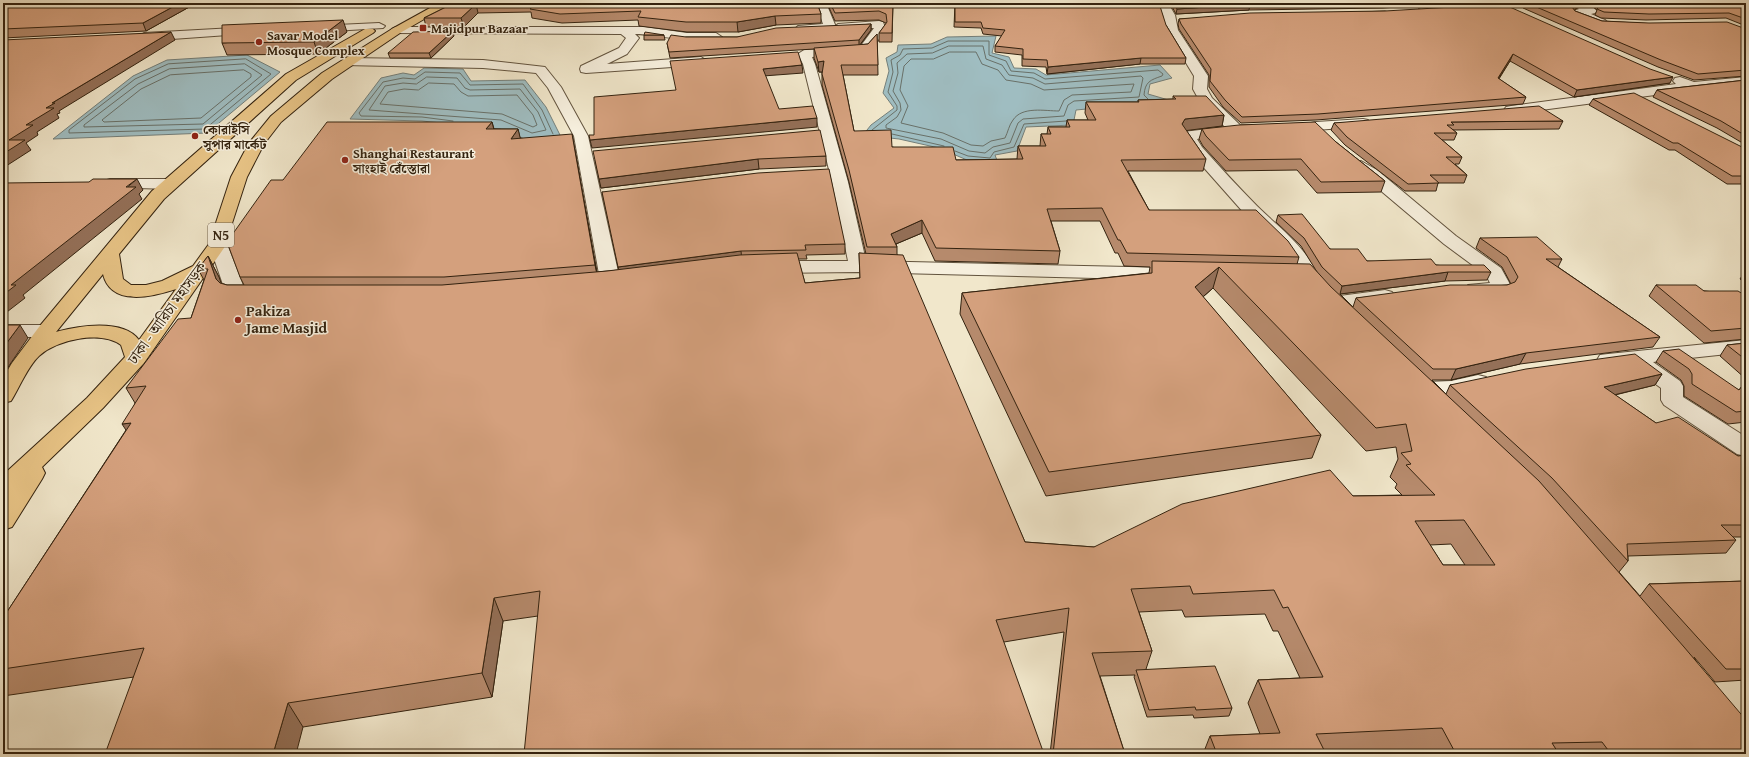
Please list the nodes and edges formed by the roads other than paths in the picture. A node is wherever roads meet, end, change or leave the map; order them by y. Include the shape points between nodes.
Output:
1 (423, 3) edge
2 (447, 3) edge
3 (821, 3) edge
4 (1163, 3) edge
5 (1536, 3) edge
6 (1575, 3) edge
7 (1502, 5) junction
8 (1412, 10) edge
9 (1528, 16) edge
10 (1615, 23) edge
11 (379, 26) junction
12 (830, 27) junction
13 (792, 28) edge
14 (302, 30) edge
15 (624, 30) junction
16 (263, 31) edge
17 (396, 32) junction
18 (134, 37) edge
19 (730, 37) edge
20 (804, 54) junction
21 (789, 55) edge
22 (712, 60) edge
23 (348, 62) junction
24 (1666, 76) edge
25 (1746, 81) edge
26 (1692, 86) junction
27 (1633, 94) junction
28 (1654, 104) edge
29 (1500, 111) edge
30 (1378, 122) edge
31 (1272, 128) edge
32 (1236, 130) junction
33 (827, 132) junction
34 (812, 134) edge
35 (1330, 140) edge
36 (1349, 157) edge
37 (91, 184) edge
38 (170, 184) junction
39 (218, 244) junction
40 (110, 254) junction
41 (206, 261) junction
42 (858, 266) junction
43 (750, 268) edge
44 (1195, 274) edge
45 (1286, 277) edge
46 (1309, 278) junction
47 (611, 285) edge
48 (1457, 289) edge
49 (1401, 294) edge
50 (269, 299) edge
51 (1332, 303) junction
52 (1349, 319) edge
53 (3, 331) edge
54 (46, 331) junction
55 (1746, 346) edge
56 (1632, 357) junction
57 (136, 358) junction
58 (1587, 363) edge
59 (17, 368) edge
60 (1399, 368) edge
61 (1497, 377) edge
62 (1421, 389) junction
63 (3, 396) edge
64 (1444, 411) edge
65 (56, 438) junction
66 (1746, 448) edge
67 (3, 489) edge
68 (3, 520) edge

1 - 11 highway
2 - 17 highway, ঢাকা - আরিচা মহাসড়ক / N5
3 - 12 street
4 - 32 street via 1177,19 1172,30 1201,76 1200,90 1206,100
5 - 7 street
6 - 10 street via 1591,11 1577,14 1599,22
7 - 8 street
7 - 9 street
11 - 14 street
11 - 38 highway via 291,77
12 - 13 street
12 - 20 street via 880,24 880,30 864,50
15 - 17 street
15 - 19 street via 645,30 687,37
15 - 22 street via 633,38 623,51 586,69
16 - 18 street
17 - 23 highway, ঢাকা - আরিচা মহাসড়ক / N5
20 - 21 street
20 - 33 street
23 - 39 highway, ঢাকা - আরিচা মহাসড়ক / N5 via 291,105 257,143 239,177
23 - 47 street via 483,64 540,70 554,87 592,154 600,195
24 - 26 street
25 - 26 street
26 - 27 street
27 - 28 street
27 - 29 street
30 - 35 street via 1309,127
31 - 32 street
32 - 46 street via 1188,135 1195,149 1250,209 1294,251
33 - 34 street
33 - 42 street via 830,171
36 - 48 street via 1372,173 1450,240 1494,272 1502,288
37 - 38 street
38 - 40 highway
39 - 41 highway, ঢাকা - আরিচা মহাসড়ক / N5
39 - 50 street via 238,299
40 - 41 highway via 113,279 119,286 129,290 163,288 178,282
40 - 54 highway
41 - 57 highway, ঢাকা - আরিচা মহাসড়ক / N5
42 - 43 street
42 - 44 street
45 - 46 street
46 - 51 street
49 - 51 street
51 - 52 street
53 - 54 street
54 - 59 highway
55 - 56 street
56 - 58 street
56 - 66 street via 1672,386 1672,400
57 - 59 highway via 129,342 121,335 106,331 70,334 48,342
57 - 65 highway, ঢাকা - আরিচা মহাসড়ক / N5 via 95,403
59 - 63 highway
60 - 62 street
61 - 62 street via 1451,388
62 - 64 street
65 - 67 highway, ঢাকা - আরিচা মহাসড়ক / N5
65 - 68 highway

